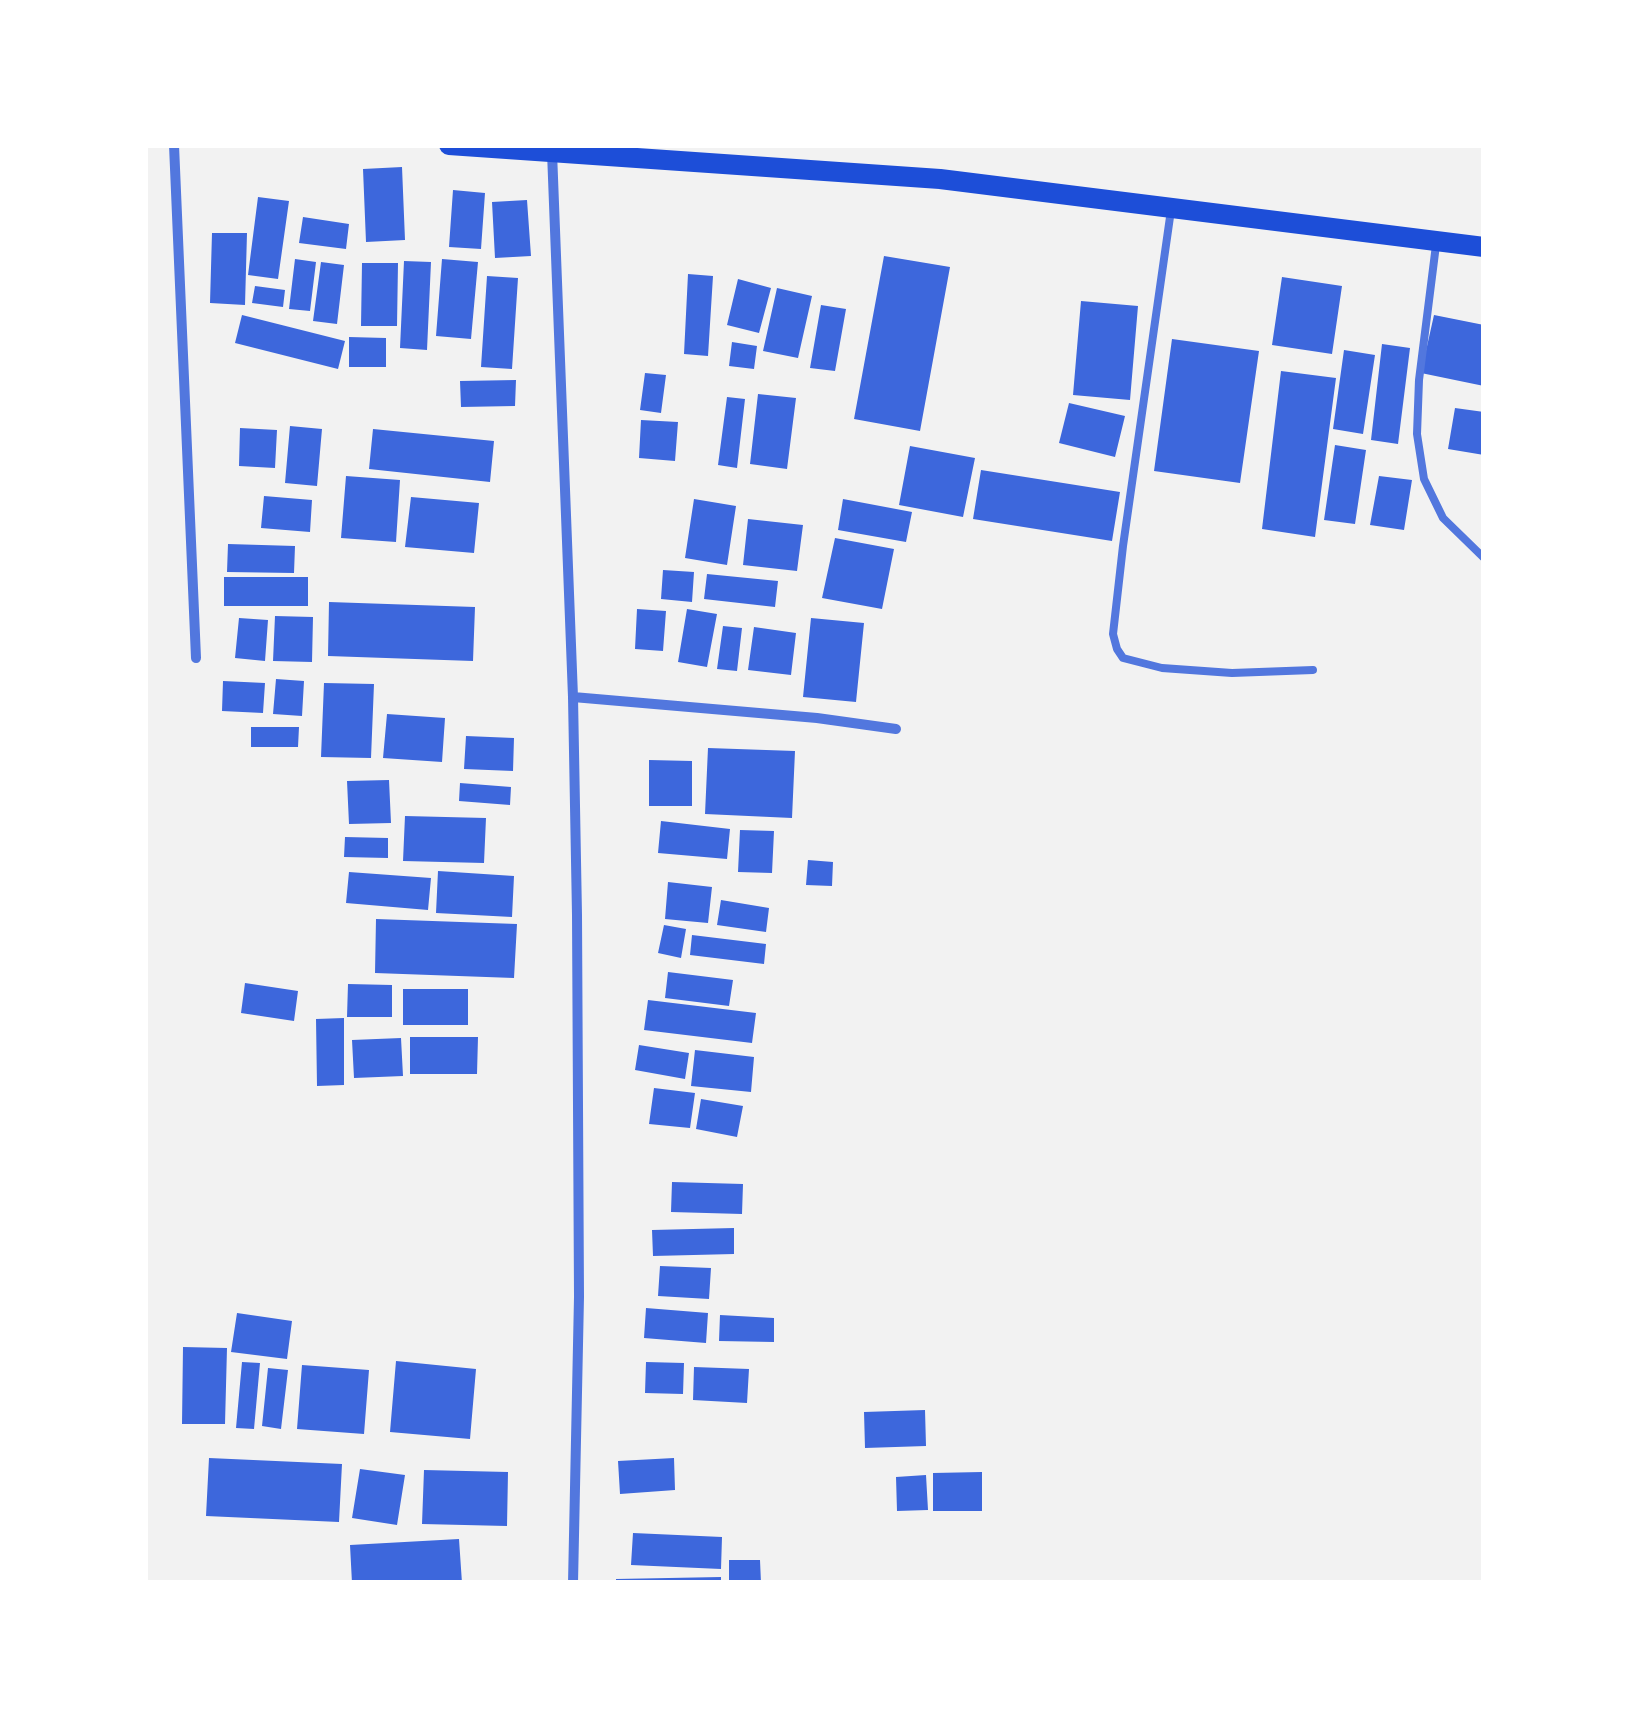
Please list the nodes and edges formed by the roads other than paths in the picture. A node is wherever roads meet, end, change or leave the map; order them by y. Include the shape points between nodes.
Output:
1 (174, 145) edge
2 (449, 145) edge
3 (618, 151) edge
4 (552, 152) junction
5 (1172, 206) junction
6 (1436, 240) junction
7 (1484, 247) edge
8 (1484, 558) edge
9 (196, 658) dead end
10 (1313, 670) dead end
11 (573, 697) junction
12 (896, 730) dead end
13 (573, 1583) edge

1 - 9 street
2 - 4 main road
3 - 4 main road
3 - 5 main road
4 - 11 street
5 - 6 main road
5 - 10 lane via 1123,546 1117,649 1123,658 1162,668
6 - 7 main road
6 - 8 lane via 1417,434 1424,479 1444,518
11 - 12 street
11 - 13 street via 579,1297

